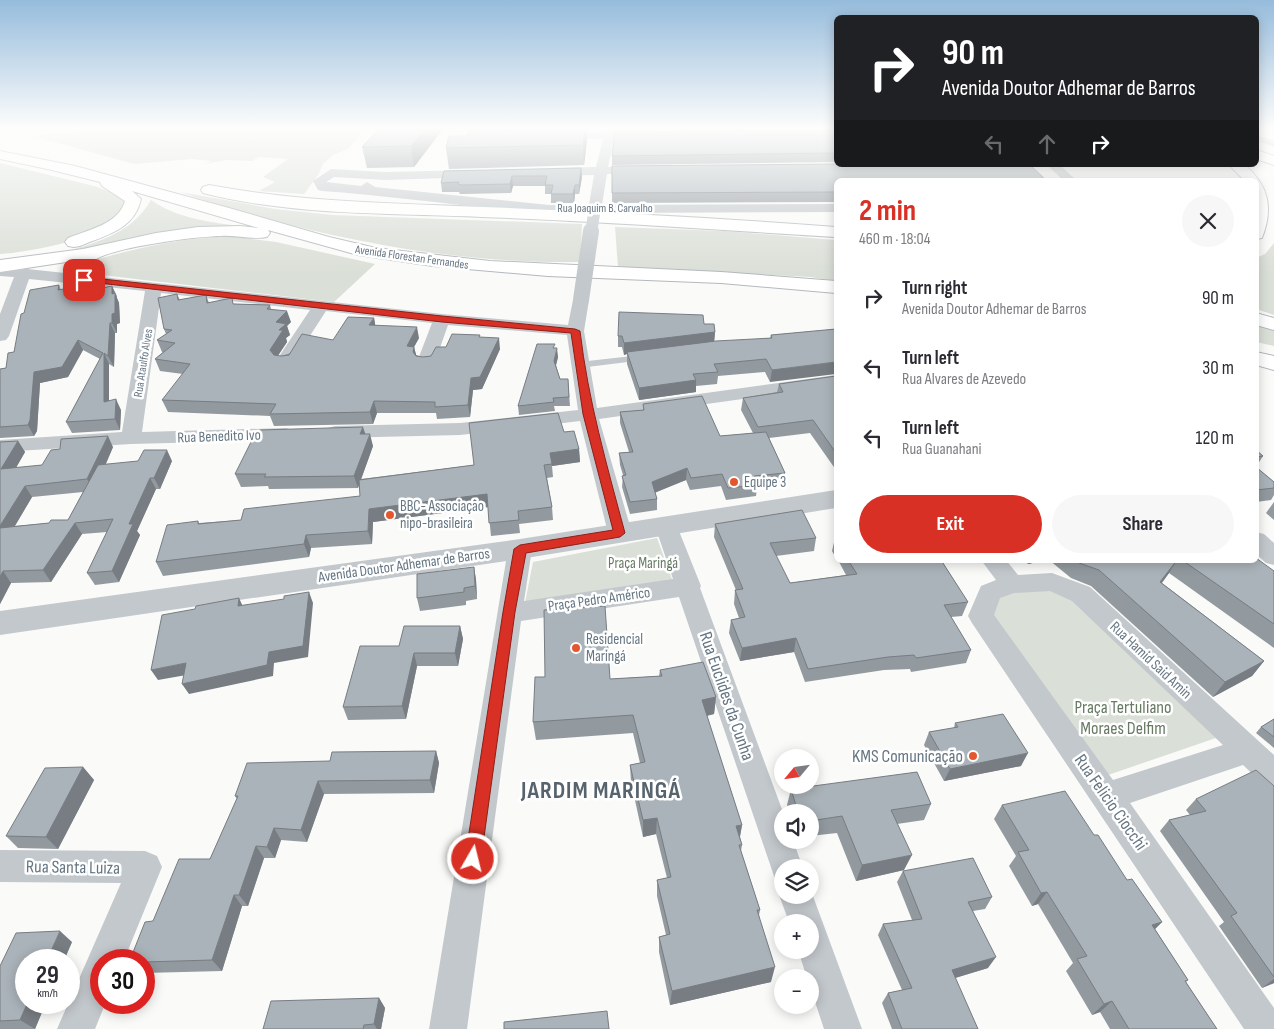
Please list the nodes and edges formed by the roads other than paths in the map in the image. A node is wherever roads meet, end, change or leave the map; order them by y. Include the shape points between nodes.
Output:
1 (106, 177) edge
2 (121, 177) edge
3 (145, 177) edge
4 (325, 177) edge
5 (382, 177) edge
6 (600, 177) edge
7 (1259, 190) edge
8 (379, 191) junction
9 (834, 208) edge
10 (595, 211) junction
11 (1259, 229) edge
12 (834, 232) edge
13 (332, 244) junction
14 (96, 252) junction
15 (0, 255) edge
16 (0, 266) edge
17 (0, 271) edge
18 (22, 274) junction
19 (84, 280) junction
20 (154, 287) junction
21 (834, 288) edge
22 (321, 306) junction
23 (442, 319) junction
24 (1259, 320) edge
25 (1274, 324) edge
26 (575, 331) junction
27 (0, 336) edge
28 (1259, 349) edge
29 (1274, 352) edge
30 (654, 356) edge
31 (1259, 359) edge
32 (285, 361) edge
33 (426, 362) edge
34 (1274, 363) edge
35 (579, 365) junction
36 (834, 381) edge
37 (588, 414) junction
38 (300, 433) edge
39 (320, 433) edge
40 (131, 438) junction
41 (0, 446) edge
42 (834, 499) edge
43 (666, 526) junction
44 (620, 533) junction
45 (1259, 543) edge
46 (520, 549) junction
47 (1274, 557) edge
48 (995, 563) edge
49 (1012, 584) junction
50 (689, 586) junction
51 (509, 612) junction
52 (0, 623) edge
53 (1248, 750) junction
54 (1274, 774) edge
55 (1108, 796) junction
56 (784, 859) edge
57 (0, 866) edge
58 (111, 949) edge
59 (819, 959) edge
60 (90, 996) edge
61 (76, 1029) edge
62 (448, 1029) edge
63 (843, 1029) edge
64 (1266, 1029) edge

1 - 15 highway via 133,199 130,212 112,227 83,240
2 - 13 highway, Avenida Florestan Fernandes
3 - 12 highway via 245,198 347,207 638,218
4 - 8 street, Rua Joaquim B. Carvalho via 319,181 322,187
5 - 8 street via 370,181 367,186
6 - 10 street
7 - 11 highway via 1265,208
8 - 10 street, Rua Joaquim B. Carvalho
9 - 10 street, Rua Joaquim B. Carvalho
10 - 26 street, bridge
13 - 14 highway via 256,232 210,230 165,236
13 - 21 highway, Avenida Florestan Fernandes via 384,254 510,269 750,279
14 - 16 highway
14 - 19 highway via 83,260 80,268
17 - 18 street
18 - 19 street
18 - 27 street
19 - 20 street
20 - 22 street
20 - 40 street, Rua Ataulfo Alves
22 - 23 street
22 - 32 street
23 - 26 street
23 - 33 street
24 - 25 highway
26 - 35 street
28 - 29 highway
30 - 35 lane
31 - 34 highway
35 - 37 street
36 - 37 street
37 - 39 street via 460,429
37 - 44 street
38 - 40 street, Rua Benedito Ivo
40 - 41 street, Rua Benedito Ivo
42 - 43 street, Avenida Doutor Adhemar de Barros
43 - 44 street, Avenida Doutor Adhemar de Barros
43 - 50 street, Rua Euclides da Cunha
44 - 46 street, Avenida Doutor Adhemar de Barros
45 - 47 street
46 - 51 street
46 - 52 street, Avenida Doutor Adhemar de Barros
48 - 49 street
49 - 53 street, Rua Hamid Said Amin via 1052,582 1081,594
49 - 55 street, Rua Felicio Ciocchi via 990,592 981,616
50 - 51 street, Praça Pedro Américo
50 - 56 street, Rua Euclides da Cunha
51 - 62 street
53 - 54 street, Rua Hamid Said Amin
53 - 55 street
55 - 64 street, Rua Felicio Ciocchi
57 - 58 street, Rua Santa Luiza via 145,868
59 - 63 street
60 - 61 street

